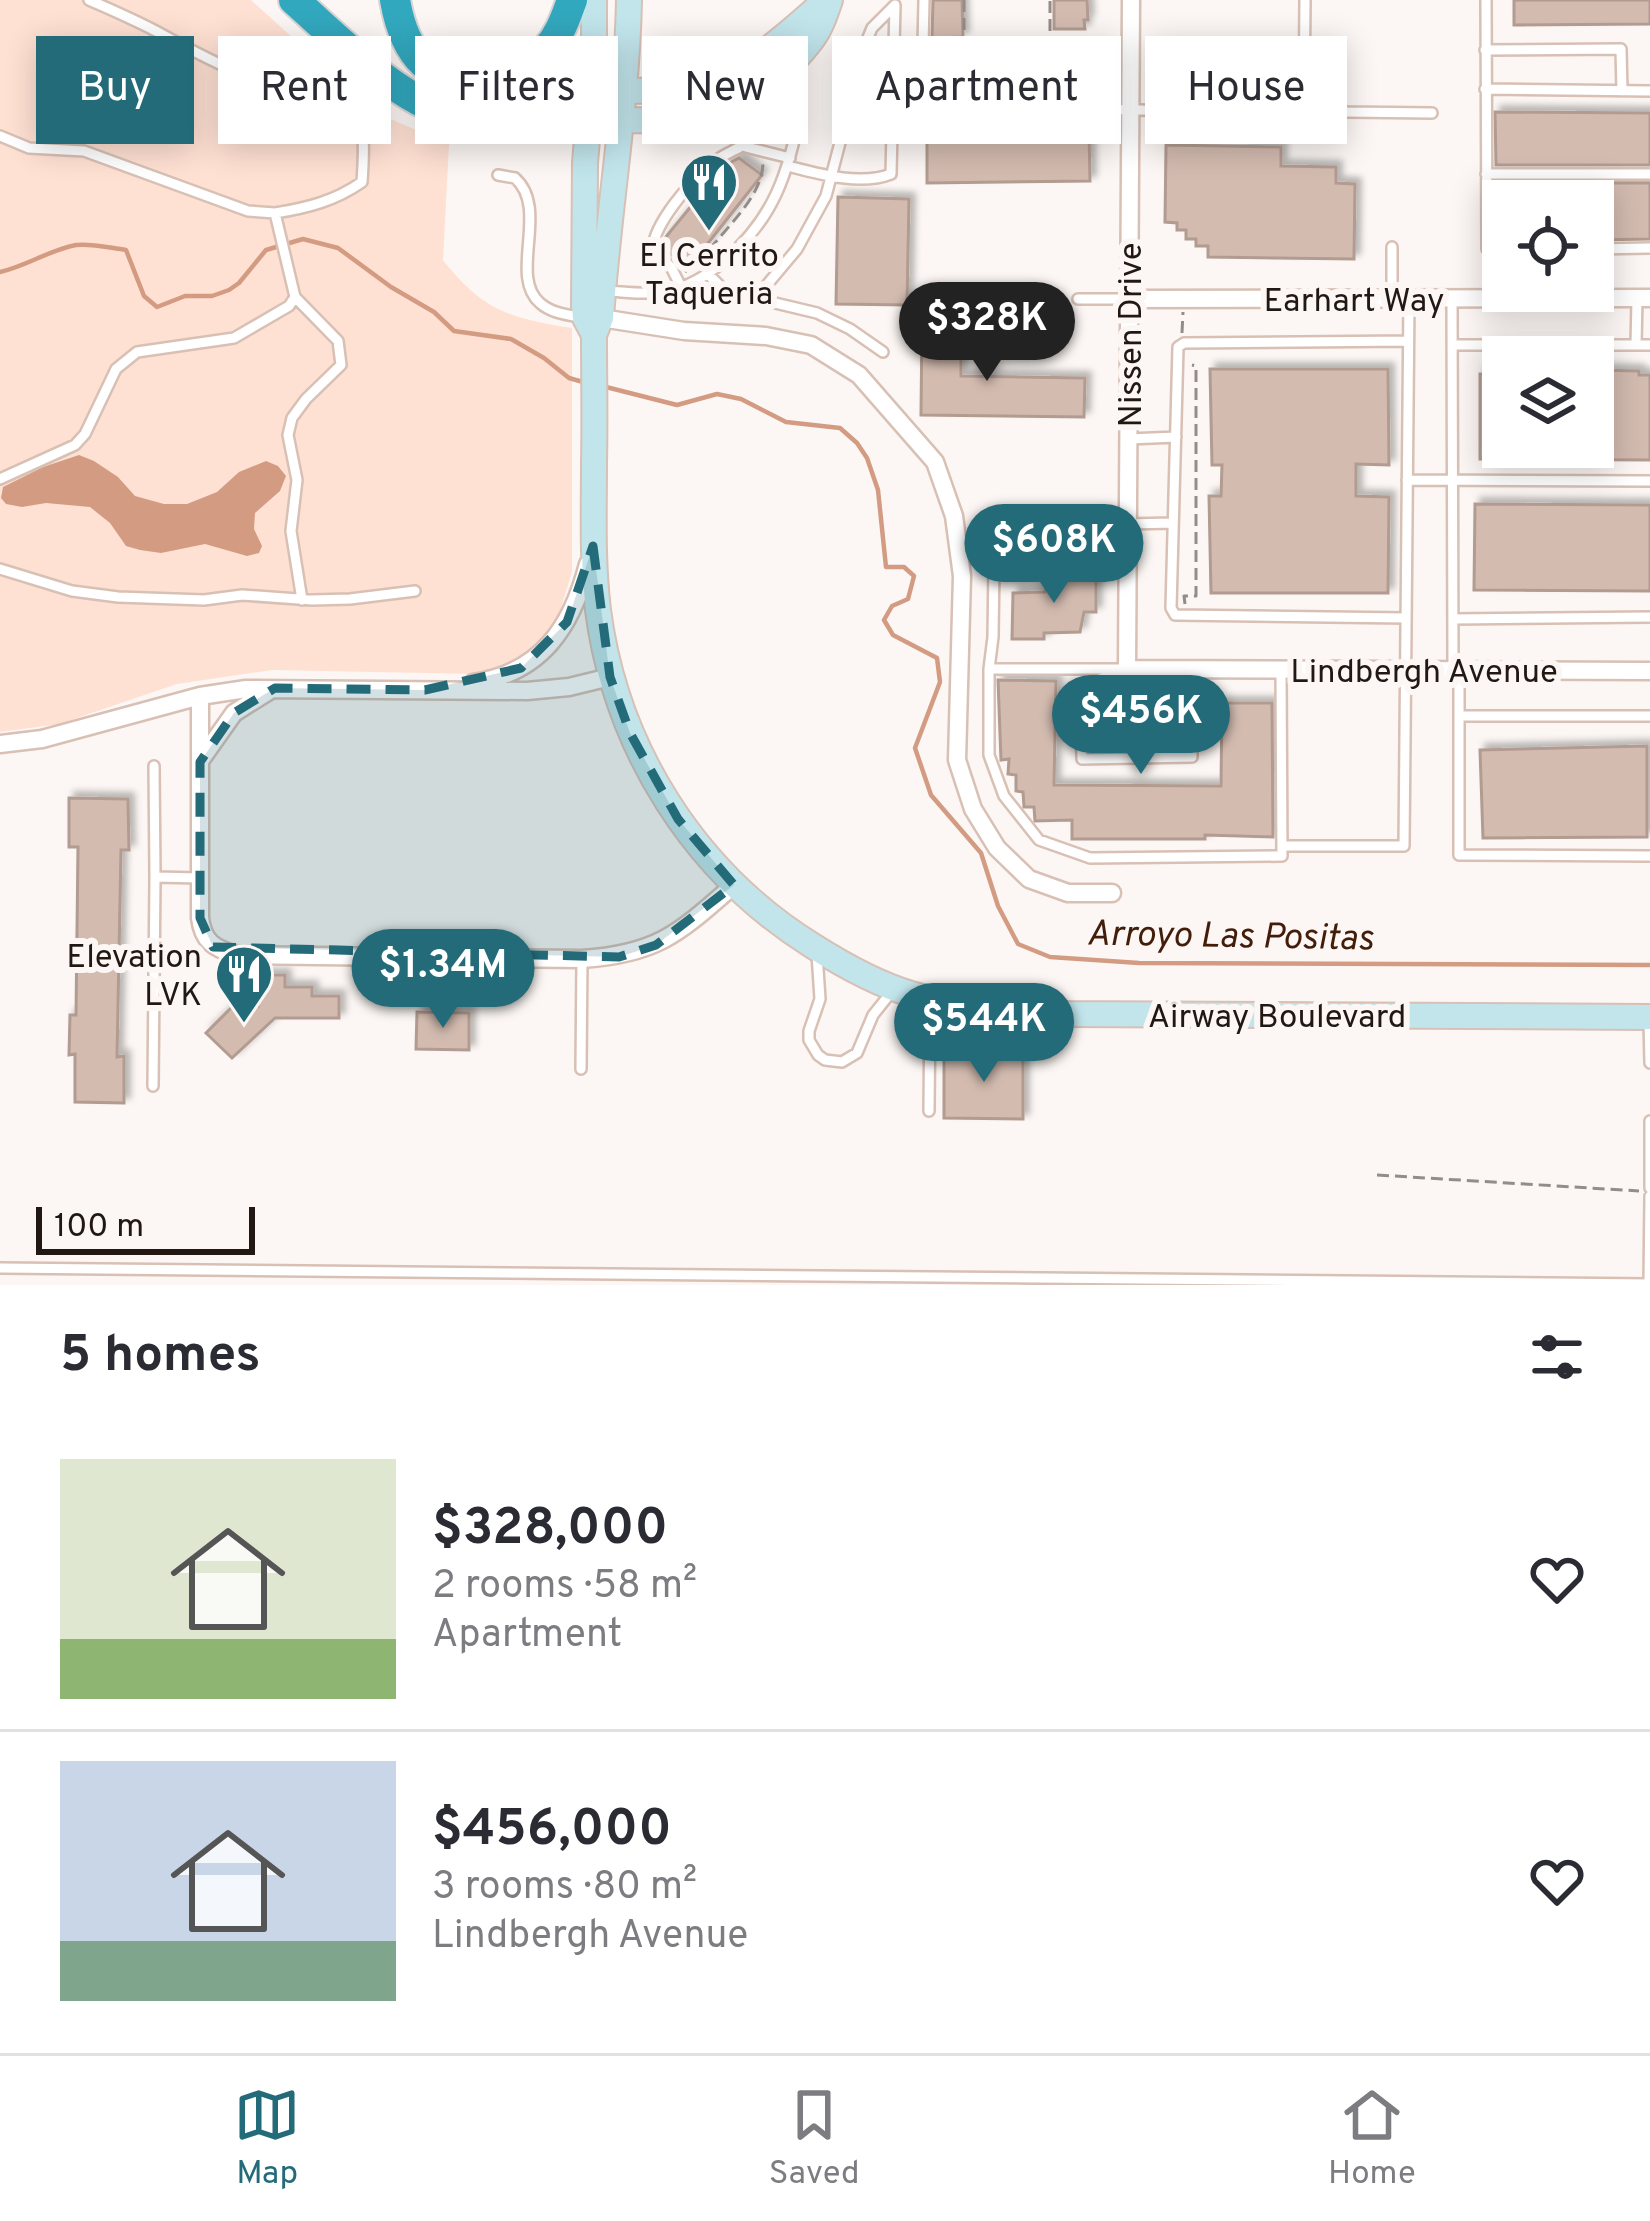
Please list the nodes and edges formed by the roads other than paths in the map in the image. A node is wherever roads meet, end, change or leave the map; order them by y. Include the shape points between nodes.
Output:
1 (89, 0) edge
2 (294, 0) edge
3 (395, 0) edge
4 (572, 0) edge
5 (594, 0) edge
6 (629, 0) edge
7 (828, 0) edge
8 (924, 0) edge
9 (1131, 0) edge
10 (1305, 0) edge
11 (1486, 0) edge
12 (895, 2) edge
13 (557, 36) edge
14 (593, 36) edge
15 (922, 36) edge
16 (1305, 36) edge
17 (1485, 50) junction
18 (415, 55) edge
19 (1485, 89) junction
20 (625, 91) junction
21 (1622, 91) junction
22 (1650, 91) edge
23 (618, 94) edge
24 (415, 97) edge
25 (1121, 109) edge
26 (1130, 109) junction
27 (1145, 109) edge
28 (1347, 112) edge
29 (1432, 113) dead end
30 (618, 117) edge
31 (622, 119) junction
32 (0, 136) edge
33 (587, 144) edge
34 (793, 144) edge
35 (789, 162) junction
36 (1486, 174) junction
37 (1650, 174) edge
38 (498, 175) dead end
39 (832, 176) junction
40 (1486, 180) edge
41 (276, 217) junction
42 (1393, 247) dead end
43 (1650, 248) edge
44 (1614, 249) edge
45 (708, 274) junction
46 (681, 287) junction
47 (603, 291) junction
48 (293, 292) junction
49 (1643, 298) edge
50 (755, 299) junction
51 (1078, 299) dead end
52 (1130, 299) junction
53 (1401, 299) junction
54 (1452, 299) junction
55 (593, 324) junction
56 (1408, 341) junction
57 (1452, 345) junction
58 (1636, 345) junction
59 (1650, 345) edge
60 (883, 352) dead end
61 (1176, 437) junction
62 (1129, 439) junction
63 (0, 479) edge
64 (1407, 480) junction
65 (1453, 480) junction
66 (1650, 481) edge
67 (1173, 523) junction
68 (1128, 524) junction
69 (593, 545) junction
70 (1127, 564) junction
71 (0, 569) edge
72 (415, 591) dead end
73 (302, 600) junction
74 (1650, 617) edge
75 (1406, 618) junction
76 (1453, 619) junction
77 (989, 669) junction
78 (1127, 669) junction
79 (1191, 670) junction
80 (1281, 670) junction
81 (1404, 670) junction
82 (1456, 670) junction
83 (1650, 671) edge
84 (610, 676) junction
85 (275, 688) junction
86 (425, 690) junction
87 (200, 696) junction
88 (1192, 714) junction
89 (1081, 715) junction
90 (1459, 716) junction
91 (1650, 716) edge
92 (0, 744) edge
93 (200, 762) junction
94 (154, 766) dead end
95 (1282, 846) junction
96 (1650, 856) edge
97 (155, 877) junction
98 (200, 878) junction
99 (734, 885) junction
100 (1112, 893) dead end
101 (816, 948) junction
102 (582, 959) junction
103 (895, 988) junction
104 (930, 998) junction
105 (1649, 1017) edge
106 (1650, 1063) edge
107 (581, 1069) dead end
108 (153, 1086) dead end
109 (929, 1111) dead end
110 (1650, 1121) edge
111 (1650, 1148) edge
112 (1650, 1192) edge
113 (0, 1268) edge
114 (1650, 1284) edge

1 - 41 lane via 279,84 318,68 346,96 360,113 362,182
2 - 24 highway
3 - 18 highway
4 - 13 highway
5 - 14 main road, Airway Boulevard
6 - 20 main road, Airway Boulevard
7 - 20 main road via 744,68 682,88
7 - 31 main road via 808,45 748,96 687,119
8 - 15 lane
9 - 26 street, Nissen Drive
10 - 16 lane
11 - 17 lane
12 - 39 lane via 867,40
12 - 39 lane via 891,174
17 - 19 lane
17 - 21 lane via 1622,50
19 - 21 lane
19 - 36 lane
20 - 23 main road
20 - 31 main road, Airway Boulevard
21 - 22 lane
25 - 26 lane
26 - 27 lane
26 - 52 street, Nissen Drive
28 - 29 lane
30 - 31 main road
31 - 47 main road, Airway Boulevard
32 - 41 lane via 29,148 84,151
33 - 55 main road, Airway Boulevard
34 - 35 lane
35 - 39 lane
35 - 45 lane via 765,217
35 - 46 lane via 742,146 710,164 680,198 652,247
36 - 37 lane
36 - 40 lane
38 - 55 lane via 515,178 527,194 536,300
39 - 50 lane via 817,218
41 - 48 lane
42 - 53 lane
43 - 44 lane
45 - 46 lane
45 - 50 lane via 725,291
46 - 47 lane
47 - 55 main road, Airway Boulevard
48 - 63 lane via 289,306 234,338 137,352 116,369 75,445
48 - 73 lane via 338,341 341,365 306,399 288,435
49 - 54 street, Earhart Way
49 - 58 lane
50 - 60 lane via 817,313
51 - 52 lane
52 - 53 street, Earhart Way
52 - 62 street, Nissen Drive
53 - 54 street, Earhart Way
53 - 56 lane
54 - 57 lane
55 - 69 main road, Airway Boulevard
55 - 100 street via 766,336 811,345 860,375 935,462 954,516 962,576 957,760 973,809 1029,879 1068,892
56 - 61 lane via 1184,343
56 - 64 lane
57 - 58 lane
57 - 65 lane
58 - 59 lane
61 - 62 lane
61 - 67 lane
62 - 68 street, Nissen Drive
64 - 65 lane
64 - 75 lane
65 - 66 lane
65 - 76 lane
67 - 68 lane
67 - 75 lane via 1175,615
68 - 70 street, Nissen Drive
69 - 84 main road, Airway Boulevard
69 - 86 street via 580,596 549,647 487,681
70 - 77 lane via 994,565
70 - 78 street, Nissen Drive
71 - 73 lane via 118,597
72 - 73 lane
74 - 76 lane
75 - 81 lane
76 - 82 lane
77 - 78 lane
77 - 95 lane via 989,755 1004,796 1039,840 1090,858 1282,856
78 - 79 street, Lindbergh Avenue
78 - 89 lane via 1094,682
79 - 80 street, Lindbergh Avenue
79 - 88 lane
80 - 81 street, Lindbergh Avenue
80 - 95 lane
81 - 82 street, Lindbergh Avenue
81 - 95 lane via 1404,846
82 - 83 street, Lindbergh Avenue
82 - 90 lane
84 - 86 street via 527,691
84 - 99 main road, Airway Boulevard via 653,780
85 - 86 street
85 - 87 street
85 - 93 street via 234,713
87 - 92 street
87 - 93 street
88 - 89 lane
88 - 89 lane via 1192,757 1104,758 1082,758
90 - 91 lane
90 - 96 lane via 1459,855
93 - 98 street
94 - 97 lane
97 - 98 lane
97 - 108 lane
98 - 102 street via 202,933 236,955
99 - 101 main road, Airway Boulevard
99 - 102 street via 656,945
101 - 103 main road, Airway Boulevard
101 - 103 lane via 820,999 809,1040 825,1060 857,1053
102 - 107 lane
103 - 104 main road, Airway Boulevard
104 - 105 main road, Airway Boulevard via 1056,1014
104 - 109 lane
105 - 106 lane
110 - 111 lane
111 - 112 lane
112 - 114 lane
113 - 114 lane

